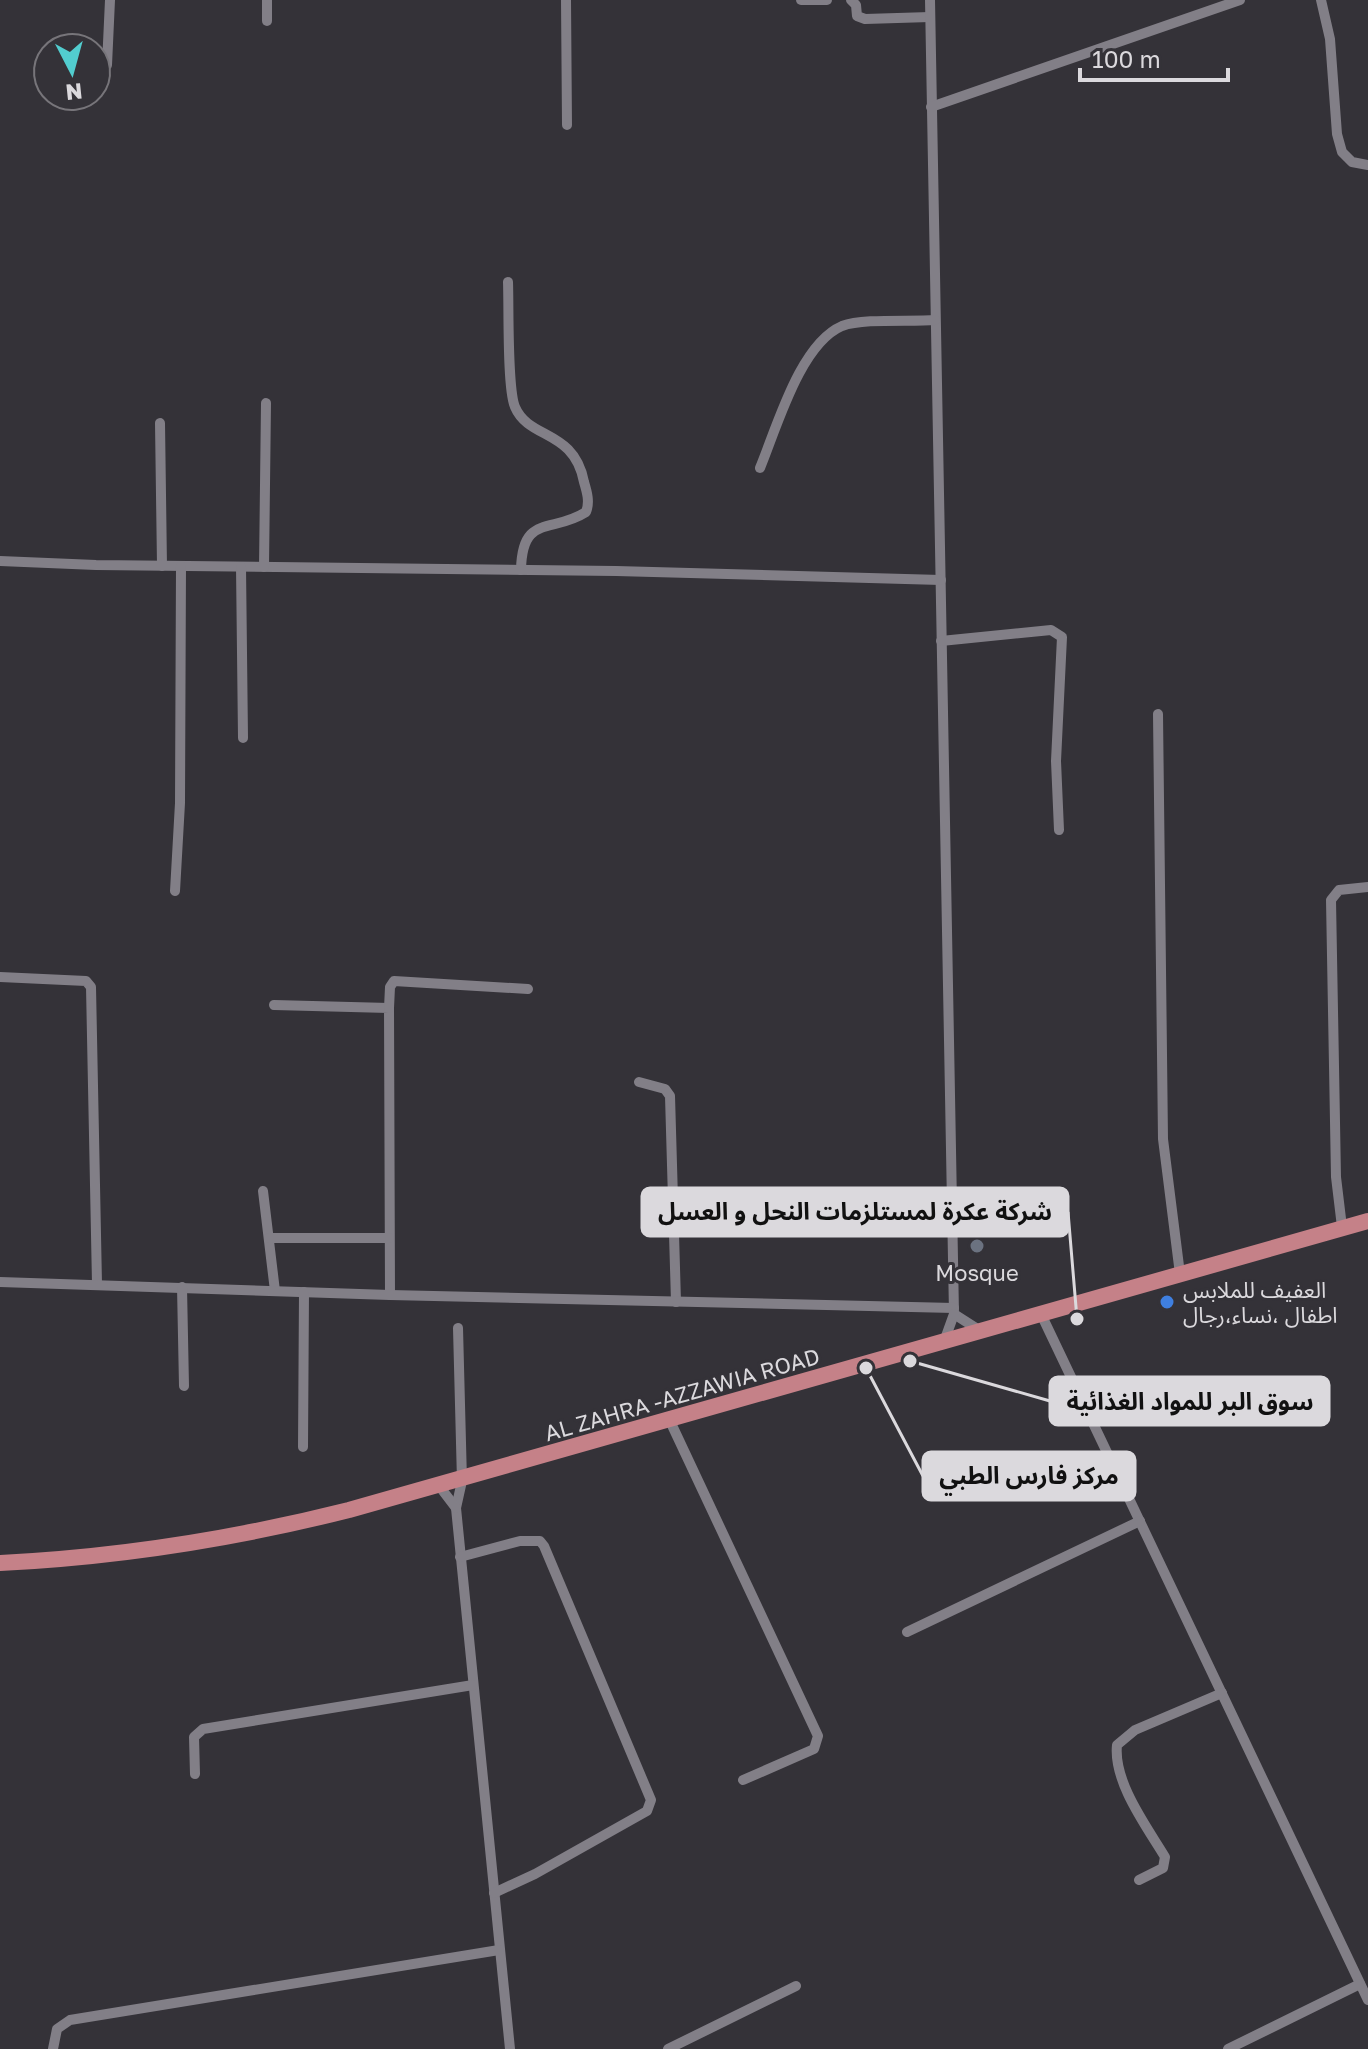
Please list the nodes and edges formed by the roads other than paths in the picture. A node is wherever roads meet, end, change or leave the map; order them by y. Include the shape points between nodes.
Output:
1 (110, 0) edge
2 (267, 0) edge
3 (566, 0) edge
4 (801, 0) edge
5 (827, 0) edge
6 (851, 0) edge
7 (930, 0) edge
8 (1240, 0) edge
9 (1321, 0) edge
10 (930, 17) junction
11 (267, 21) dead end
12 (109, 32) edge
13 (931, 107) junction
14 (567, 125) dead end
15 (1368, 165) edge
16 (508, 282) dead end
17 (935, 320) junction
18 (266, 403) dead end
19 (160, 423) dead end
20 (760, 468) dead end
21 (0, 561) edge
22 (162, 566) junction
23 (181, 566) junction
24 (241, 567) junction
25 (264, 567) junction
26 (521, 570) junction
27 (941, 580) junction
28 (941, 641) junction
29 (1158, 714) dead end
30 (243, 738) dead end
31 (1059, 830) dead end
32 (1368, 887) edge
33 (175, 891) dead end
34 (0, 977) edge
35 (528, 989) dead end
36 (274, 1005) dead end
37 (389, 1008) junction
38 (639, 1082) dead end
39 (263, 1191) dead end
40 (1368, 1221) edge
41 (1342, 1227) junction
42 (269, 1238) junction
43 (389, 1238) junction
44 (1180, 1274) junction
45 (0, 1282) edge
46 (97, 1284) junction
47 (182, 1287) junction
48 (275, 1291) junction
49 (304, 1292) junction
50 (390, 1295) junction
51 (676, 1302) junction
52 (954, 1311) junction
53 (1041, 1314) junction
54 (458, 1328) dead end
55 (979, 1330) junction
56 (945, 1339) junction
57 (184, 1386) dead end
58 (670, 1421) junction
59 (303, 1447) dead end
60 (462, 1481) junction
61 (440, 1487) junction
62 (456, 1508) junction
63 (1140, 1521) junction
64 (460, 1557) junction
65 (0, 1563) edge
66 (907, 1632) dead end
67 (473, 1685) junction
68 (1222, 1693) junction
69 (195, 1774) dead end
70 (743, 1780) dead end
71 (1139, 1880) dead end
72 (494, 1893) junction
73 (499, 1950) junction
74 (1360, 1984) junction
75 (796, 1986) dead end
76 (1368, 2000) edge
77 (53, 2049) edge
78 (510, 2049) edge
79 (668, 2049) edge
80 (1228, 2049) edge

1 - 12 street
2 - 11 street
3 - 14 street
4 - 5 street
6 - 10 street via 857,16 865,19
7 - 10 street
8 - 13 street
9 - 15 street via 1342,152 1352,162
10 - 13 street
13 - 17 street
16 - 26 street via 515,407 575,455 588,503 580,516 531,532
17 - 20 street via 844,325 822,339 805,363
17 - 27 street
18 - 25 street
19 - 22 street
21 - 22 street
22 - 23 street
23 - 24 street
23 - 33 street
24 - 25 street
24 - 30 street
25 - 26 street
26 - 27 street
27 - 28 street
28 - 31 street via 1051,630 1062,637 1056,761
28 - 52 street
29 - 44 street via 1163,1139
32 - 41 street via 1339,890 1331,900 1336,1177
34 - 46 street via 86,981 91,987
35 - 37 street via 394,981
36 - 37 street
37 - 43 street
38 - 51 street via 665,1089 670,1096
39 - 42 street
40 - 41 main road, AL ZAHRA -AZZAWIA ROAD
41 - 44 main road, AL ZAHRA -AZZAWIA ROAD
42 - 43 street
42 - 48 street
43 - 50 street
44 - 53 main road, AL ZAHRA -AZZAWIA ROAD
45 - 46 street
46 - 47 street
47 - 48 street
47 - 57 street
48 - 49 street
49 - 50 street
49 - 59 street
50 - 51 street
51 - 52 street
52 - 55 street
52 - 56 street
53 - 55 main road, AL ZAHRA -AZZAWIA ROAD
53 - 63 street
54 - 60 street
55 - 56 main road, AL ZAHRA -AZZAWIA ROAD
56 - 58 main road, AL ZAHRA -AZZAWIA ROAD
58 - 60 main road, AL ZAHRA -AZZAWIA ROAD
58 - 70 street via 818,1736 814,1749
60 - 61 main road, AL ZAHRA -AZZAWIA ROAD
60 - 62 street
61 - 62 street
61 - 65 main road, AL ZAHRA -AZZAWIA ROAD via 245,1535 138,1552
62 - 64 street
63 - 66 street
63 - 68 street
64 - 67 street
64 - 72 street via 520,1541 540,1541 544,1546 651,1800 647,1811
67 - 69 street via 203,1729 194,1737
67 - 72 street
68 - 71 street via 1135,1730 1117,1745 1124,1779 1165,1857 1163,1868
68 - 74 street
72 - 73 street
73 - 77 street via 70,2020 57,2029
73 - 78 street
74 - 76 street
74 - 80 street
75 - 79 street

